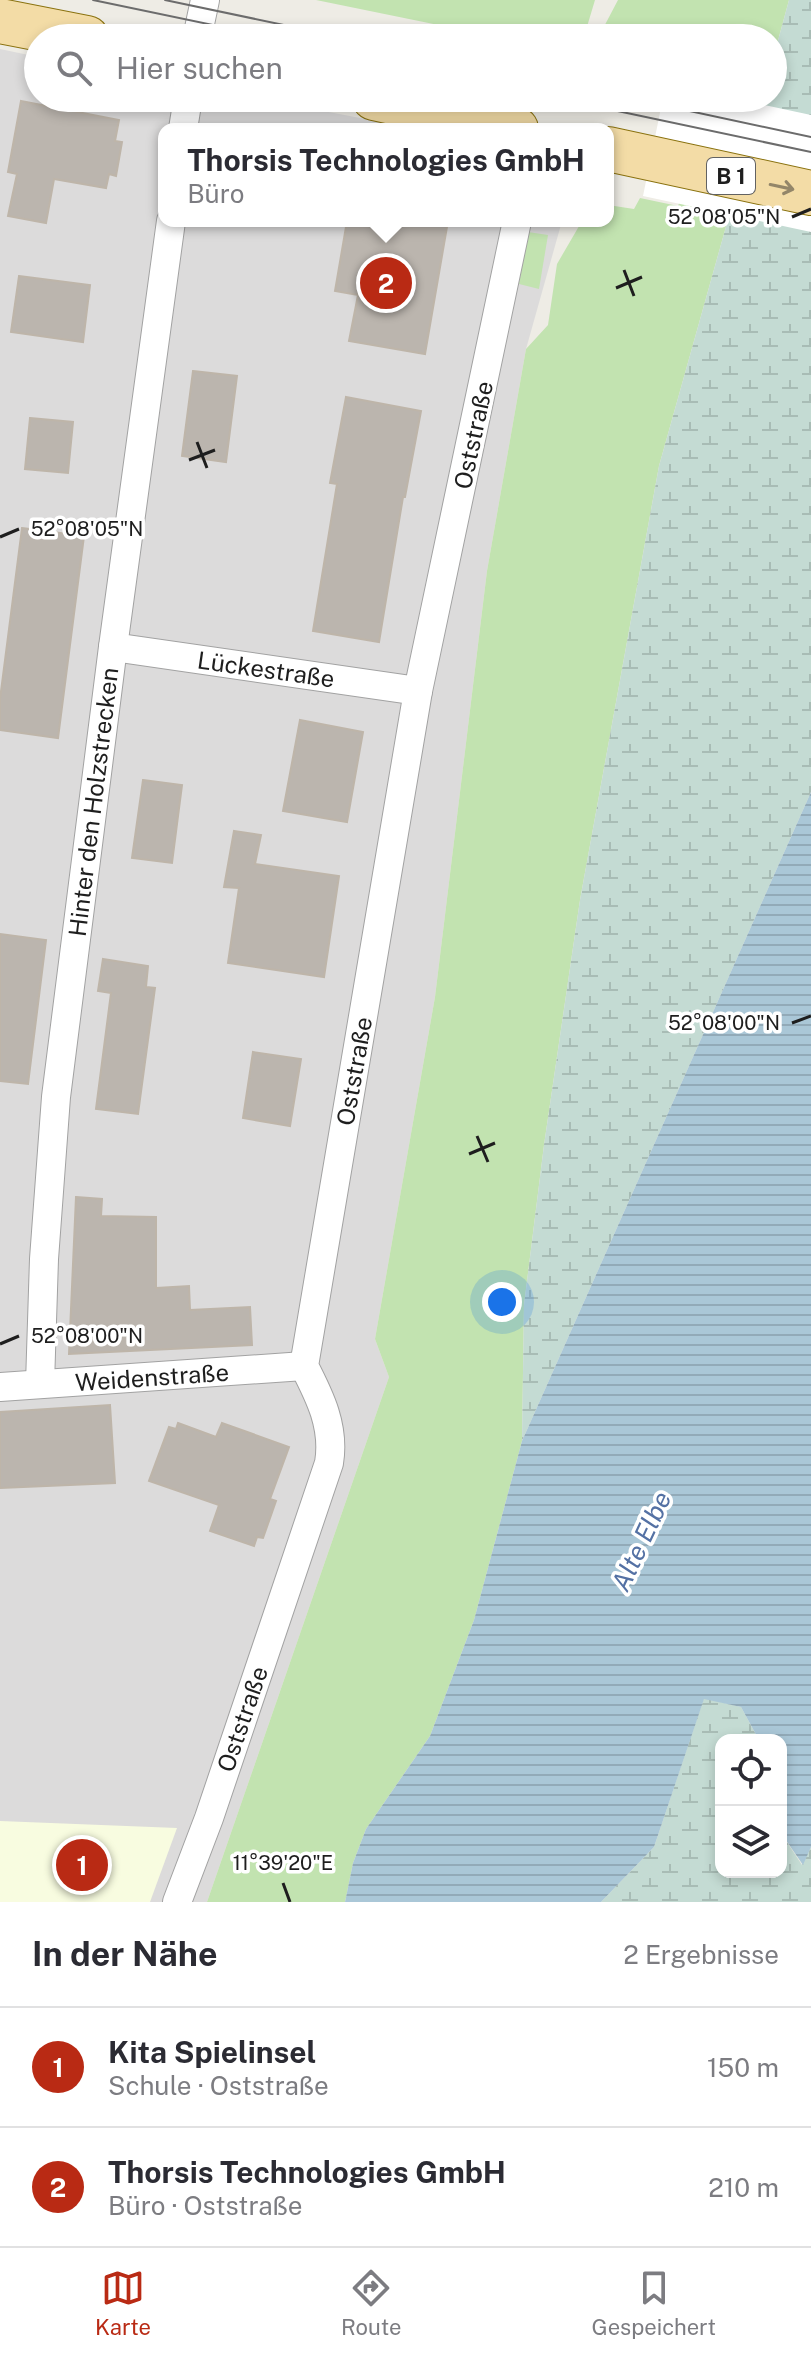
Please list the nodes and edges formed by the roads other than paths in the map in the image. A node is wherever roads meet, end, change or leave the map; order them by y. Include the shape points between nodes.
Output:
1 (205, 0) edge
2 (0, 21) edge
3 (200, 24) edge
4 (24, 26) edge
5 (438, 112) edge
6 (489, 123) edge
7 (614, 150) edge
8 (811, 193) edge
9 (170, 227) edge
10 (516, 227) edge
11 (113, 647) junction
12 (418, 691) junction
13 (304, 1366) junction
14 (40, 1384) junction
15 (0, 1387) edge
16 (177, 1902) edge

1 - 3 street
2 - 4 main road
5 - 6 main road
7 -> 8 main road, B 1
9 - 11 street, Hinter den Holzstrecken
10 - 12 street, Oststraße
11 - 12 street, Lückestraße
11 - 14 street, Hinter den Holzstrecken via 53,1123
12 - 13 street, Oststraße
13 - 14 street, Weidenstraße
13 - 16 street, Oststraße via 328,1421 329,1463
14 - 15 street, Weidenstraße

